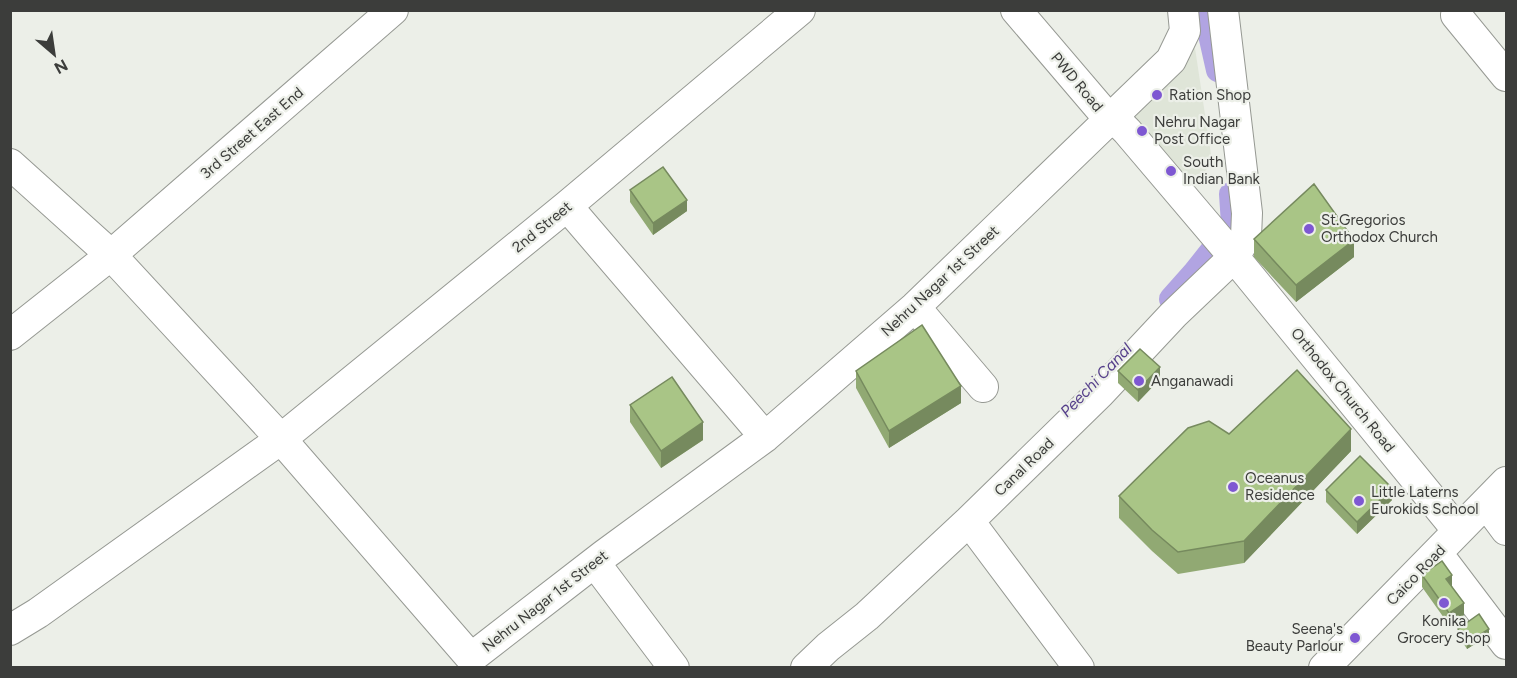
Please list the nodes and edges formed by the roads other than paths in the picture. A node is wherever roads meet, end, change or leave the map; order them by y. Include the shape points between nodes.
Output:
1 (393, 10) edge
2 (800, 10) edge
3 (1016, 10) edge
4 (1183, 10) edge
5 (1222, 10) edge
6 (1456, 15) dead end
7 (1506, 76) edge
8 (1109, 119) junction
9 (10, 164) edge
10 (567, 206) junction
11 (1225, 246) junction
12 (111, 255) junction
13 (915, 306) junction
14 (10, 335) edge
15 (983, 387) dead end
16 (765, 437) junction
17 (281, 439) junction
18 (1496, 493) edge
19 (969, 521) junction
20 (1506, 530) edge
21 (1458, 531) junction
22 (1437, 553) junction
23 (595, 563) junction
24 (10, 630) edge
25 (1506, 644) edge
26 (465, 663) edge
27 (674, 668) edge
28 (806, 668) edge
29 (1079, 668) edge
30 (1324, 668) edge

1 - 12 street, 3rd Street East End
2 - 10 street, 2nd Street
3 - 8 street, PWD Road
4 - 8 street, Nehru Nagar 1st Street via 1185,31 1171,60
5 - 11 street via 1247,213 1246,237
6 - 7 street
8 - 11 street, PWD Road via 1127,131
8 - 13 street, Nehru Nagar 1st Street
9 - 12 street, Nehru Nagar 1st Street
10 - 16 street
10 - 17 street, 2nd Street
11 - 19 street, Canal Road via 1173,315 1100,393
11 - 21 street, Orthodox Church Road
12 - 14 street, 3rd Street East End
12 - 17 street, Nehru Nagar 1st Street
13 - 15 street
13 - 16 street, Nehru Nagar 1st Street
16 - 23 street, Nehru Nagar 1st Street
17 - 24 street, 2nd Street
17 - 26 street, Nehru Nagar 1st Street
18 - 20 street
18 - 21 street, Caico Road
19 - 28 street, Canal Road
19 - 29 street
21 - 22 street, Caico Road
22 - 25 street
22 - 30 street, Caico Road
23 - 26 street, Nehru Nagar 1st Street
23 - 27 street

